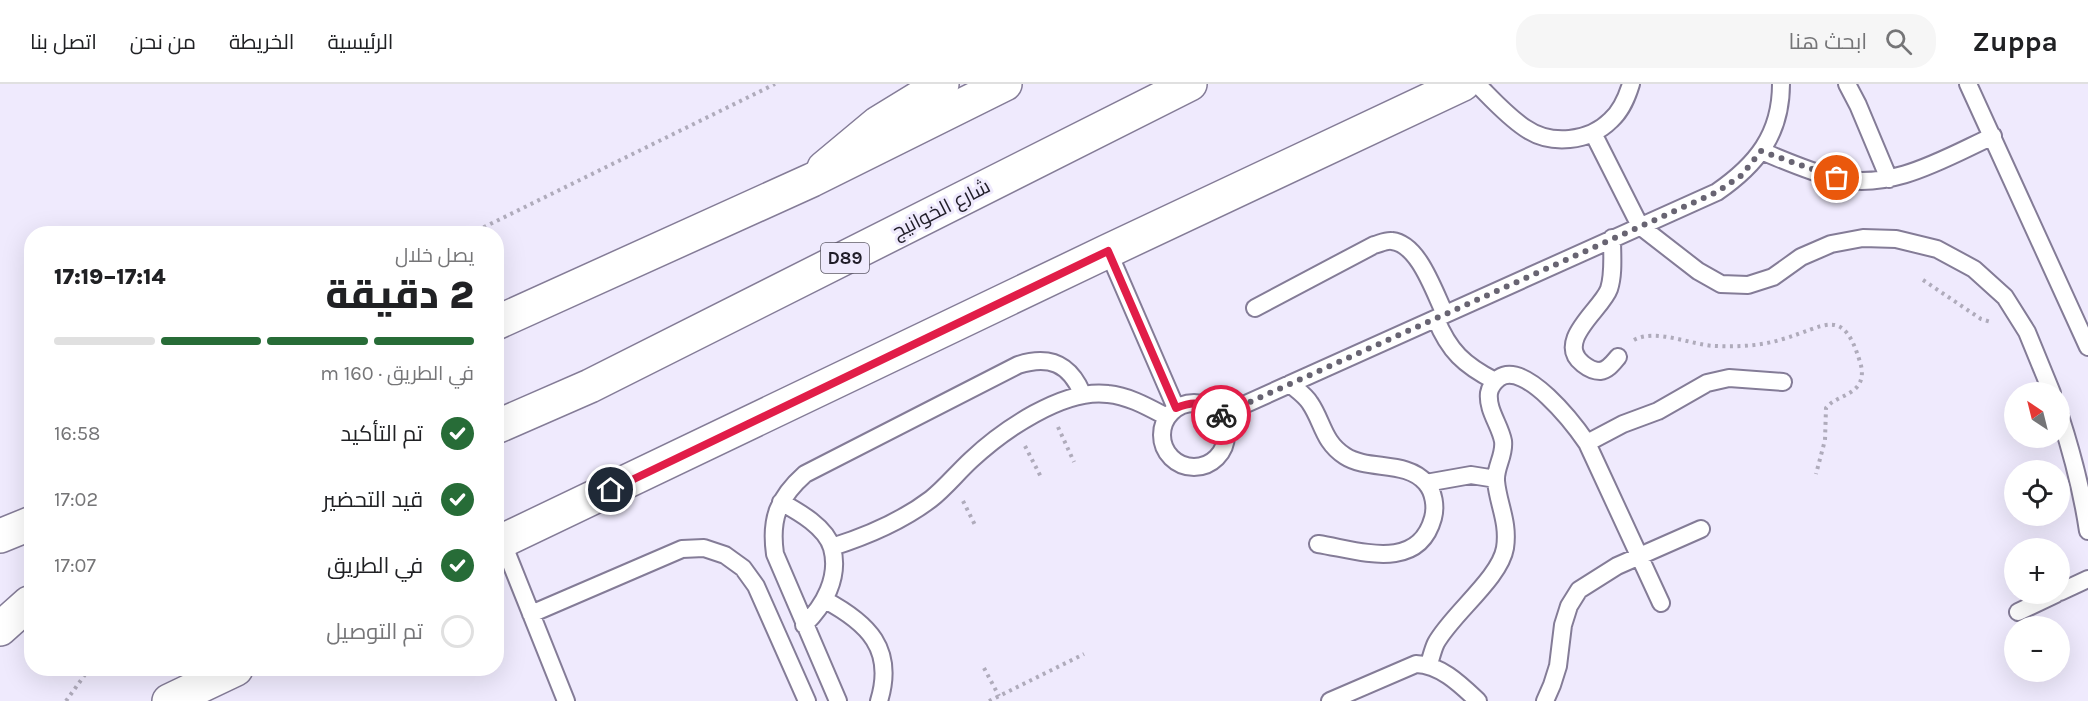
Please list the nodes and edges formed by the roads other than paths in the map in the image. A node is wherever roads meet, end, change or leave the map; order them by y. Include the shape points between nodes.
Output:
1 (942, 84) edge
2 (1005, 84) edge
3 (1190, 84) edge
4 (1463, 84) edge
5 (1477, 84) edge
6 (1631, 84) edge
7 (1781, 84) edge
8 (1847, 84) edge
9 (1968, 84) edge
10 (1593, 133) junction
11 (1993, 136) junction
12 (1761, 151) junction
13 (1889, 179) junction
14 (812, 180) junction
15 (1640, 226) junction
16 (1612, 238) junction
17 (1108, 251) junction
18 (1255, 308) dead end
19 (1440, 316) junction
20 (504, 319) edge
21 (2088, 347) edge
22 (1618, 357) dead end
23 (1495, 381) junction
24 (1783, 382) dead end
25 (2047, 382) edge
26 (1290, 384) junction
27 (1082, 393) junction
28 (1172, 412) junction
29 (1219, 416) junction
30 (504, 424) edge
31 (1587, 443) junction
32 (2070, 448) edge
33 (1496, 479) junction
34 (1426, 483) junction
35 (781, 502) junction
36 (24, 526) edge
37 (1701, 529) dead end
38 (2088, 531) edge
39 (0, 536) edge
40 (504, 541) edge
41 (1318, 544) dead end
42 (832, 547) junction
43 (504, 552) edge
44 (1639, 556) junction
45 (2088, 579) edge
46 (2070, 587) edge
47 (825, 600) junction
48 (1661, 603) dead end
49 (2035, 604) edge
50 (20, 606) edge
51 (2018, 612) dead end
52 (531, 614) junction
53 (804, 625) junction
54 (0, 629) edge
55 (1429, 664) junction
56 (221, 676) edge
57 (169, 701) edge
58 (566, 701) edge
59 (807, 701) edge
60 (838, 701) edge
61 (879, 701) edge
62 (1330, 701) edge
63 (1478, 701) edge
64 (1545, 701) edge

1 - 14 main road via 878,123
2 - 14 main road
3 - 30 main road, شارع الخوانيج / D89 via 590,386
4 - 17 main road
5 - 10 lane via 1526,129 1548,138 1570,140
6 - 10 lane via 1625,102 1611,120
7 - 12 lane via 1775,125
8 - 13 lane
9 - 11 lane
10 - 15 lane
11 - 13 lane via 1923,169
11 - 21 lane
12 - 13 lane via 1837,178
12 - 15 lane via 1742,175 1717,192
14 - 20 main road
15 - 16 lane
15 - 25 lane via 1721,284 1748,285 1773,277 1801,257 1831,244 1863,238 1896,239 1937,249 1974,269 2005,297 2027,332
16 - 19 lane
16 - 22 lane via 1610,287 1598,308 1580,326 1575,351 1588,369 1600,371
17 - 28 lane
17 - 40 main road
18 - 19 lane via 1390,240 1406,245 1417,258
19 - 23 lane via 1444,339 1457,357
19 - 26 lane
23 - 31 lane via 1512,374 1521,377 1556,404
23 - 33 lane via 1489,400 1503,442
24 - 31 lane via 1729,378 1707,383 1658,411
26 - 29 lane
26 - 34 lane via 1310,403 1322,431 1345,456 1414,474
27 - 28 lane via 1106,393
27 - 35 lane via 1076,379 1057,364 1033,361 1018,365 805,474
27 - 42 lane via 1015,426 986,446 931,499 887,525
28 - 29 lane via 1199,403
28 - 29 lane via 1162,427 1165,450 1182,466 1194,468 1216,459 1223,449 1225,426
31 - 44 lane
32 - 38 lane
33 - 34 lane via 1471,475
33 - 55 lane via 1506,525 1505,550 1495,570 1436,644
34 - 41 lane via 1435,512 1431,527 1410,550 1395,555 1379,554
35 - 42 lane via 811,521
35 - 53 lane via 775,518 775,554
36 - 39 main road
37 - 44 lane
42 - 47 lane via 834,565
43 - 52 lane
44 - 48 lane
44 - 64 lane via 1579,590 1563,625 1558,666
45 - 46 lane
47 - 53 lane
47 - 61 lane via 860,622 875,640 884,661
49 - 51 lane
50 - 54 main road
52 - 58 lane
52 - 59 lane via 682,549 704,549 725,555 743,568 756,586
53 - 60 lane
55 - 62 lane via 1405,667
55 - 63 lane
56 - 57 main road

